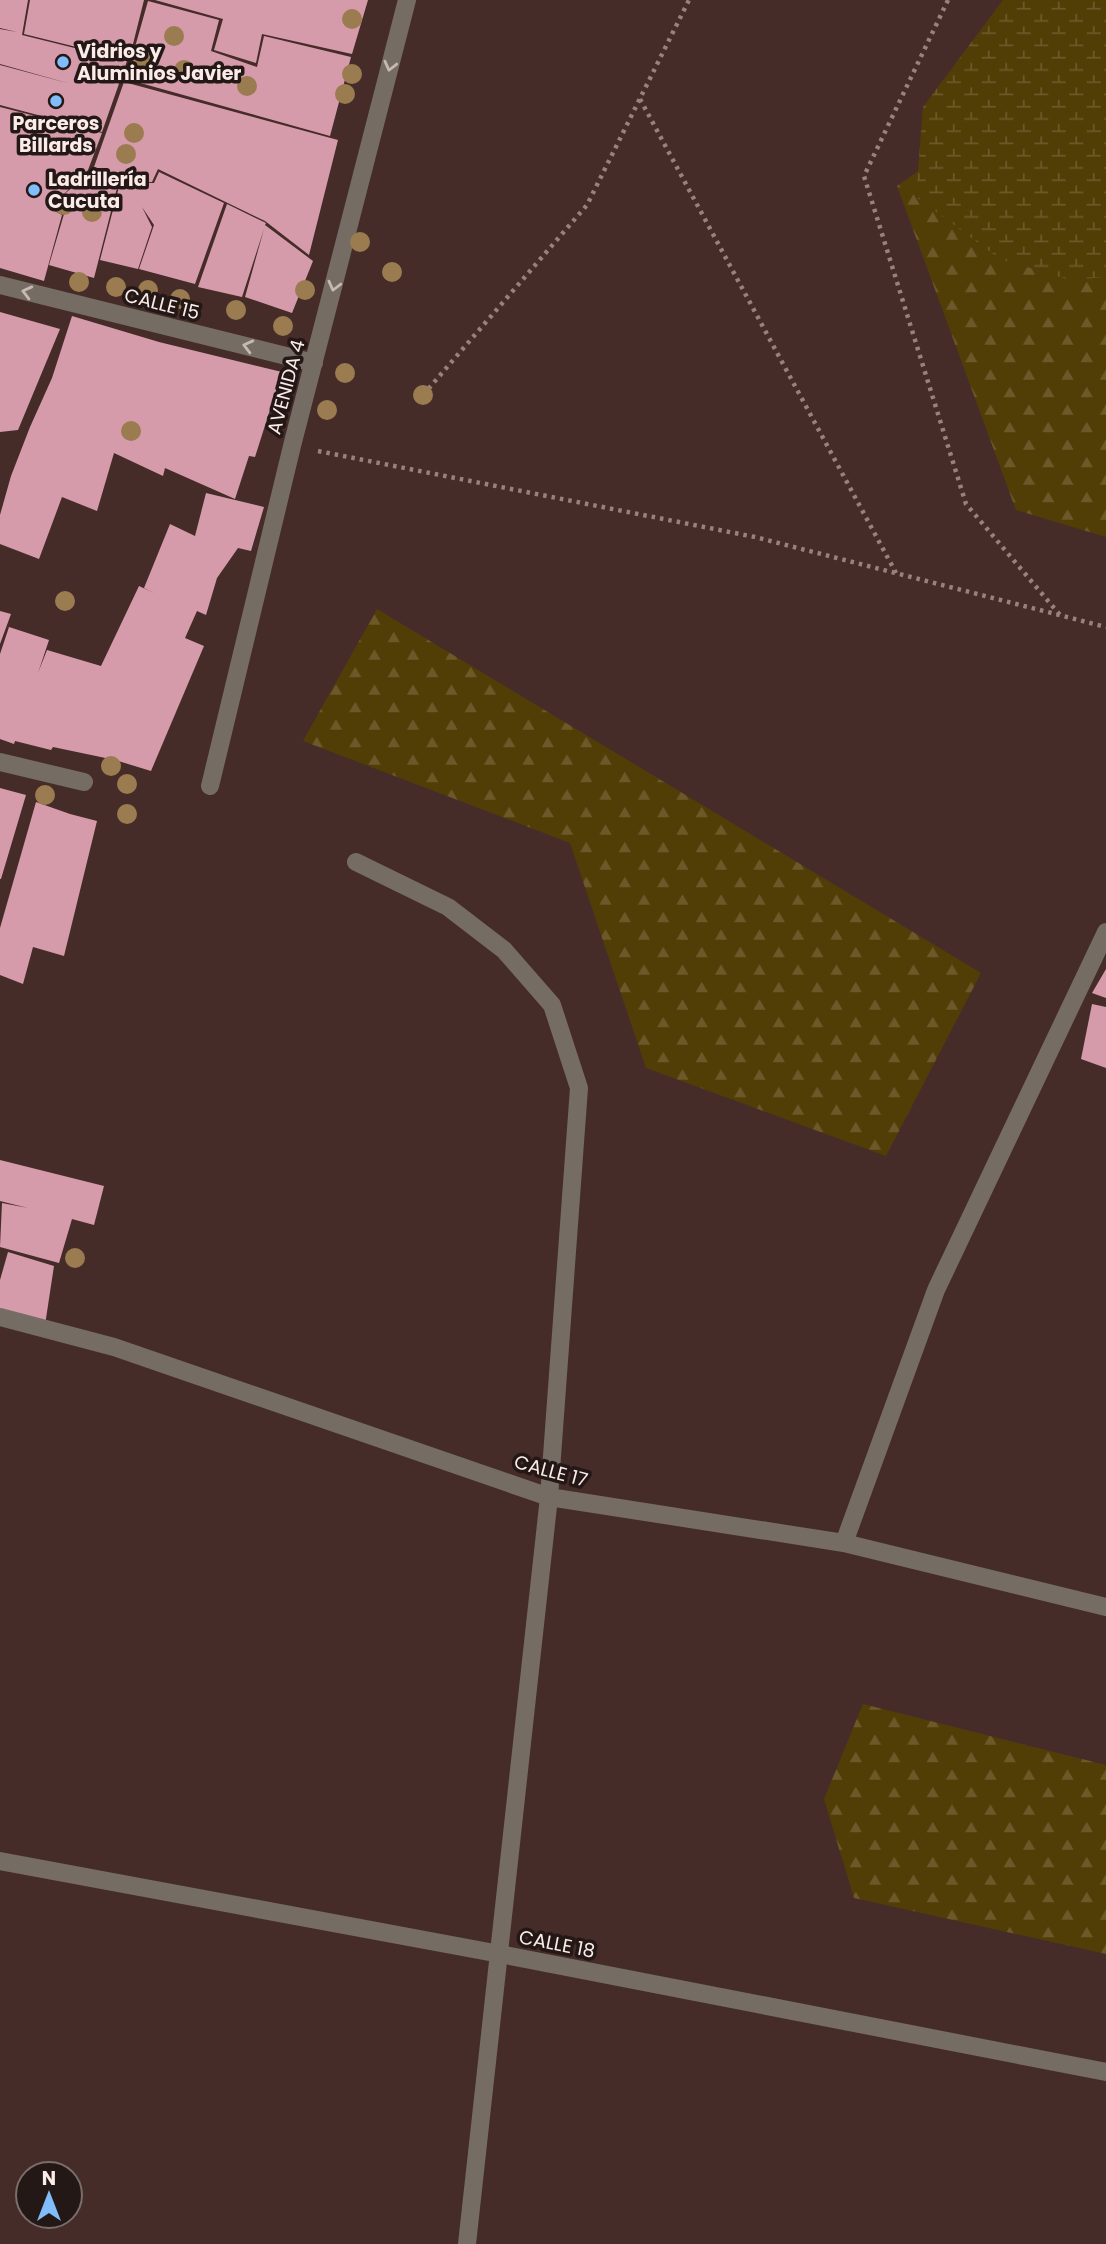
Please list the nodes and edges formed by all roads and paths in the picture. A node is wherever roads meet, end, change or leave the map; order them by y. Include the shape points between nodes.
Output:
1 (407, 0) edge
2 (689, 0) edge
3 (948, 0) edge
4 (640, 99) junction
5 (0, 285) edge
6 (314, 363) junction
7 (424, 395) dead end
8 (292, 446) junction
9 (897, 574) junction
10 (1061, 616) junction
11 (1106, 627) edge
12 (0, 762) edge
13 (84, 782) dead end
14 (210, 786) dead end
15 (356, 862) dead end
16 (1106, 932) edge
17 (0, 1317) edge
18 (549, 1497) junction
19 (844, 1543) junction
20 (1106, 1607) edge
21 (0, 1861) edge
22 (500, 1954) junction
23 (1106, 2072) edge
24 (467, 2244) edge

1 -> 6 street, AVENIDA 4
2 - 4 path
3 - 10 path via 864,176 966,504
4 - 7 path via 587,205
4 - 9 path
6 -> 5 street, CALLE 15
6 - 8 street, AVENIDA 4
8 - 9 path via 755,537
8 - 14 street, AVENIDA 4
9 - 10 path
10 - 11 path
12 - 13 street
15 - 18 street via 447,907 504,950 552,1005 579,1088
16 - 19 street via 936,1290
17 - 18 street, CALLE 17 via 114,1347
18 - 19 street, CALLE 17
18 - 22 street
19 - 20 street, CALLE 17
21 - 22 street, CALLE 18
22 - 23 street, CALLE 18
22 - 24 street

